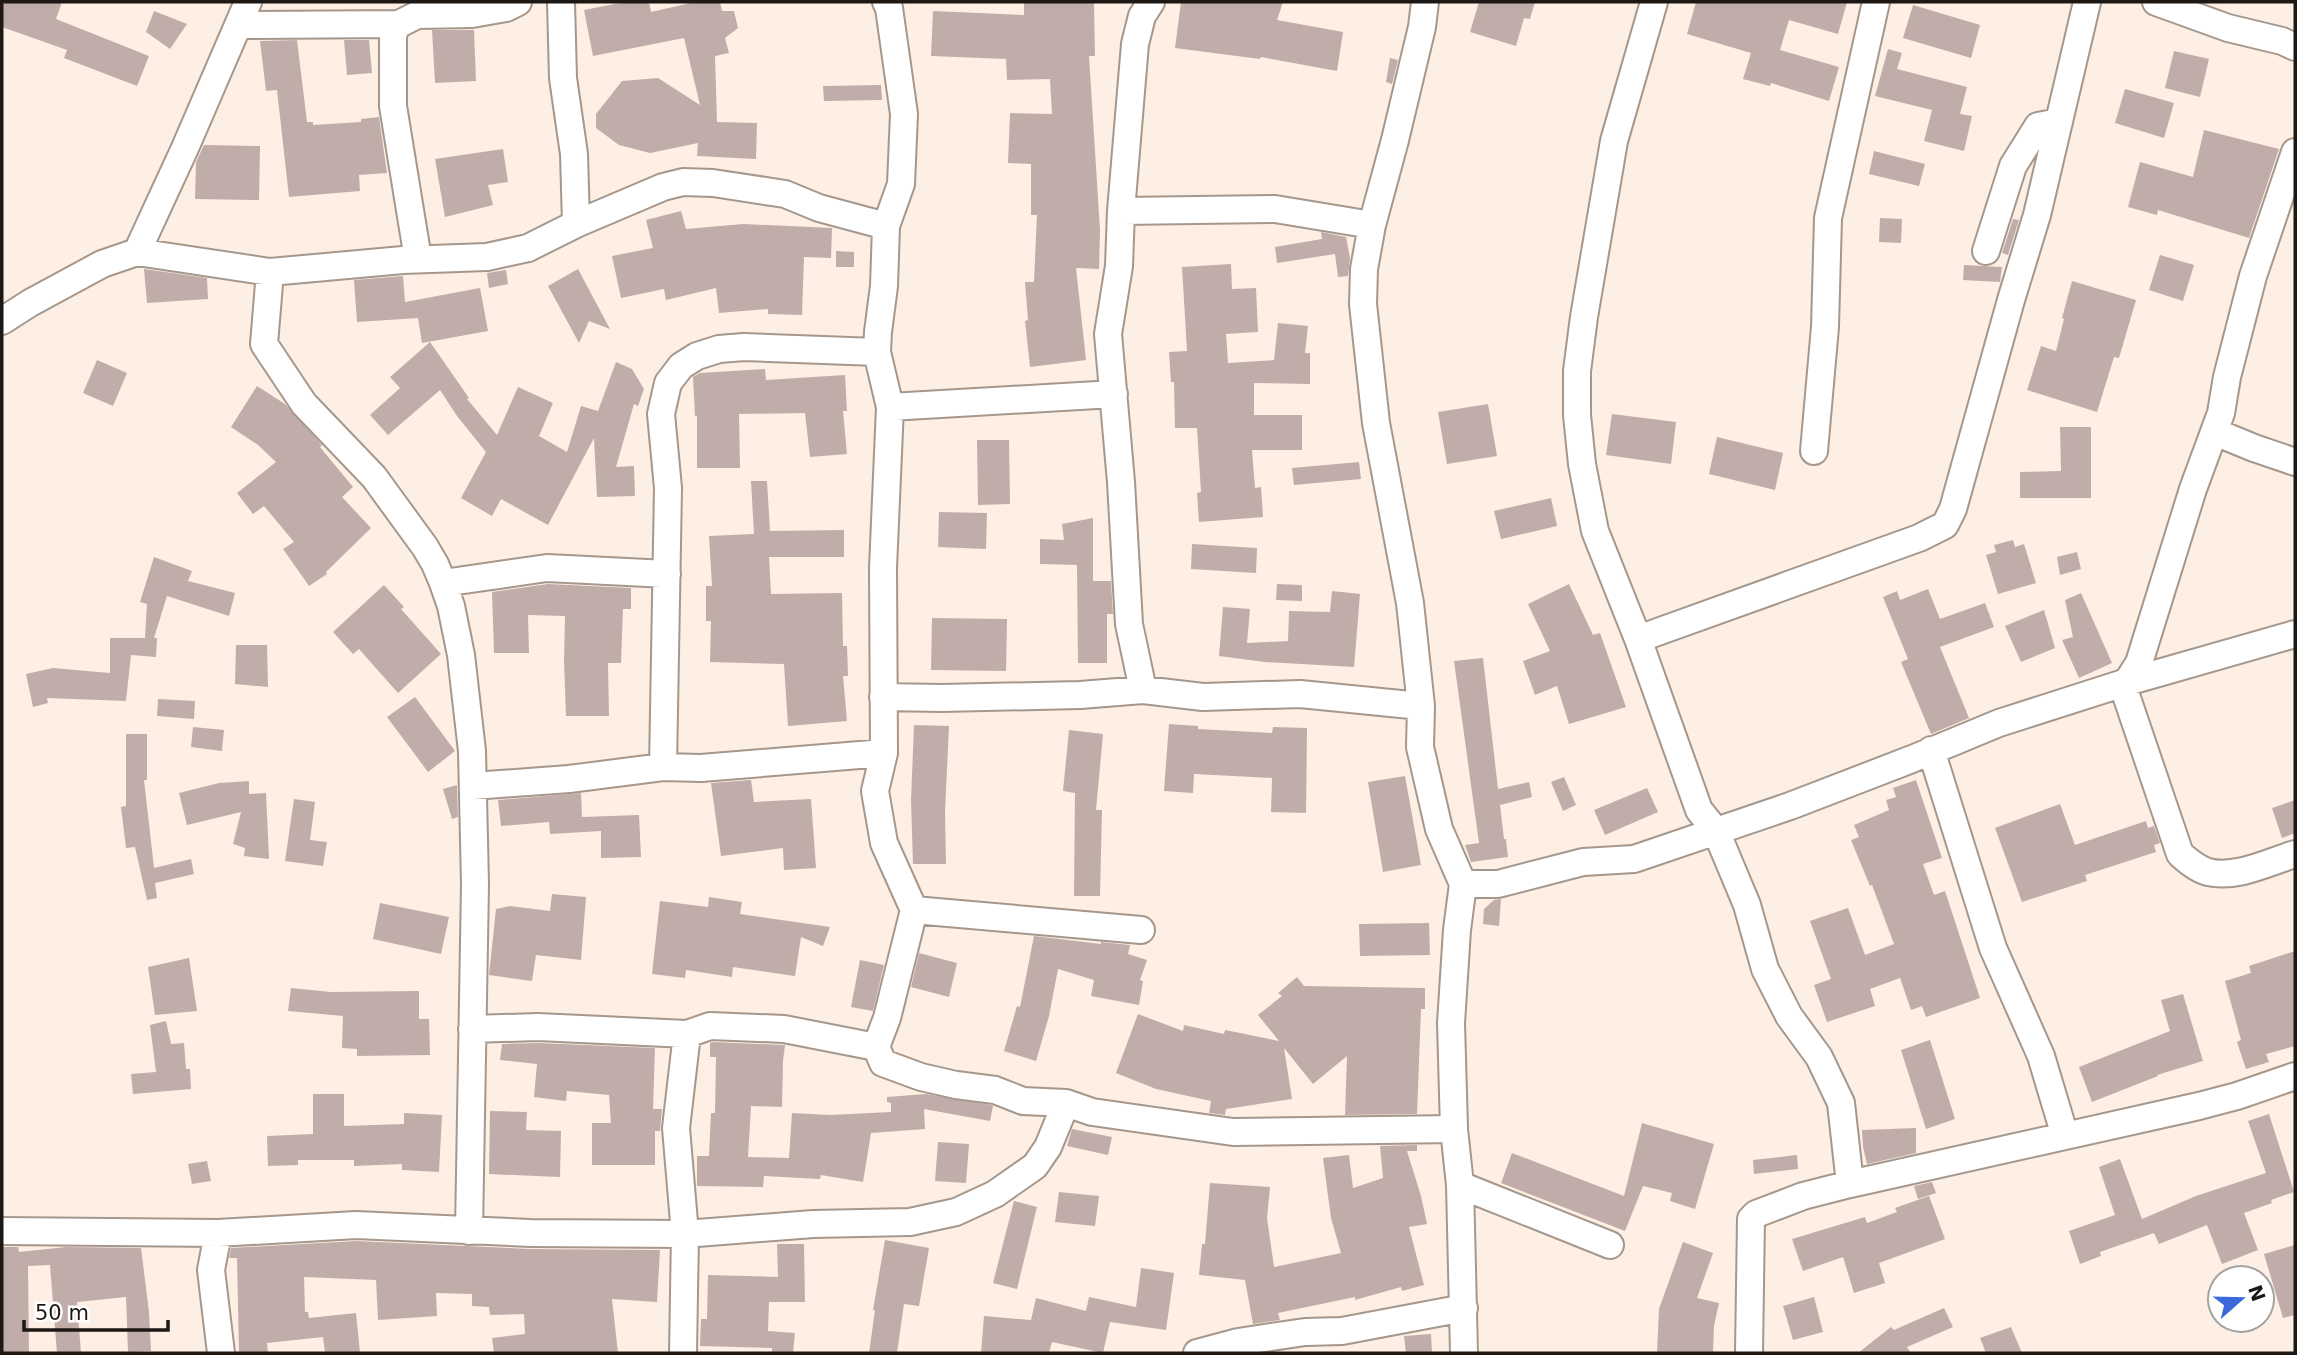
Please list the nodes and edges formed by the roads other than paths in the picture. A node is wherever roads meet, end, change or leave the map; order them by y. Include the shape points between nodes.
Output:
1 (518, 2) edge
2 (561, 2) edge
3 (886, 2) edge
4 (1150, 2) edge
5 (1425, 2) edge
6 (1654, 2) edge
7 (1876, 2) edge
8 (2087, 2) edge
9 (2156, 2) edge
10 (244, 13) edge
11 (399, 24) junction
12 (2295, 47) edge
13 (2059, 122) junction
14 (2295, 152) edge
15 (1121, 211) junction
16 (576, 224) junction
17 (1372, 225) junction
18 (886, 226) junction
19 (1986, 251) dead end
20 (137, 252) junction
21 (418, 259) junction
22 (270, 272) junction
23 (2, 321) edge
24 (877, 352) junction
25 (1114, 394) junction
26 (890, 407) junction
27 (2215, 432) junction
28 (1814, 452) dead end
29 (2295, 462) edge
30 (667, 574) junction
31 (443, 583) junction
32 (2295, 634) edge
33 (1637, 639) junction
34 (2127, 682) junction
35 (1143, 690) junction
36 (883, 697) junction
37 (1421, 706) junction
38 (1931, 750) junction
39 (884, 753) junction
40 (663, 767) junction
41 (473, 786) junction
42 (1716, 831) junction
43 (2295, 854) edge
44 (1463, 884) junction
45 (914, 909) junction
46 (1141, 930) dead end
47 (472, 1029) junction
48 (687, 1034) junction
49 (876, 1047) junction
50 (2295, 1076) edge
51 (1066, 1103) junction
52 (1454, 1129) junction
53 (2065, 1136) junction
54 (1850, 1184) junction
55 (1460, 1185) junction
56 (2, 1231) edge
57 (469, 1231) junction
58 (218, 1233) junction
59 (685, 1234) junction
60 (1610, 1245) dead end
61 (1464, 1308) junction
62 (221, 1353) edge
63 (683, 1353) edge
64 (1197, 1353) edge
65 (1464, 1353) edge
66 (1749, 1353) edge

1 - 11 street via 472,14 417,15
2 - 16 street
3 - 18 street via 904,114 901,184
4 - 15 street via 1135,44
5 - 17 street
6 - 33 street via 1614,141 1577,371 1581,451 1595,531
7 - 28 street via 1828,218 1825,327
8 - 13 street
9 - 12 street
10 - 11 street
10 - 20 street
11 - 21 street via 393,33 393,106
13 - 19 street via 2038,126 2013,166
13 - 33 street via 2037,215 1953,509 1944,525
14 - 27 street via 2253,276
15 - 17 street via 1275,209
15 - 25 street via 1119,266 1108,334
16 - 18 street via 683,182 785,194
16 - 21 street via 528,248 487,257
17 - 37 street via 1364,270 1367,346 1376,423 1410,603
18 - 24 street
20 - 22 street
20 - 23 street via 102,264
21 - 22 street
22 - 31 street via 264,344 304,404 374,477 425,547
24 - 26 street
24 - 30 street via 744,347 719,349 681,366 668,383 661,414 668,488
25 - 26 street
25 - 35 street via 1129,624
26 - 36 street
27 - 29 street
27 - 34 street via 2139,663
30 - 31 street via 547,568
30 - 40 street
31 - 41 street via 461,655
32 - 34 street
33 - 42 street via 1699,810
34 - 38 street
34 - 43 street via 2126,695 2180,854 2210,872 2231,873
35 - 36 street
35 - 37 street via 1203,697 1300,694
36 - 39 street
37 - 44 street via 1420,747 1439,829
38 - 42 street
38 - 53 street via 1993,948 2041,1056
39 - 40 street
39 - 45 street via 875,791 884,843
40 - 41 street
41 - 47 street
42 - 44 street via 1634,859 1583,862 1497,884
42 - 54 street via 1747,905 1765,969 1789,1016 1819,1057 1841,1103
44 - 52 street via 1451,1023
45 - 46 street
45 - 49 street
47 - 48 street via 538,1027
47 - 57 street
48 - 49 street via 710,1026 784,1030
48 - 59 street via 676,1128
49 - 51 street via 883,1063 921,1077 995,1090 1023,1101
50 - 53 street via 2237,1096
51 - 52 street via 1103,1114 1233,1132
51 - 59 street via 1035,1166 995,1194 956,1212 910,1222
52 - 55 street
53 - 54 street
54 - 66 street via 1766,1209 1751,1219
55 - 60 street
55 - 61 street
56 - 58 street
57 - 58 street via 356,1225
57 - 59 street
58 - 62 street via 211,1270
59 - 63 street
61 - 64 street via 1342,1331 1238,1342
61 - 65 street

